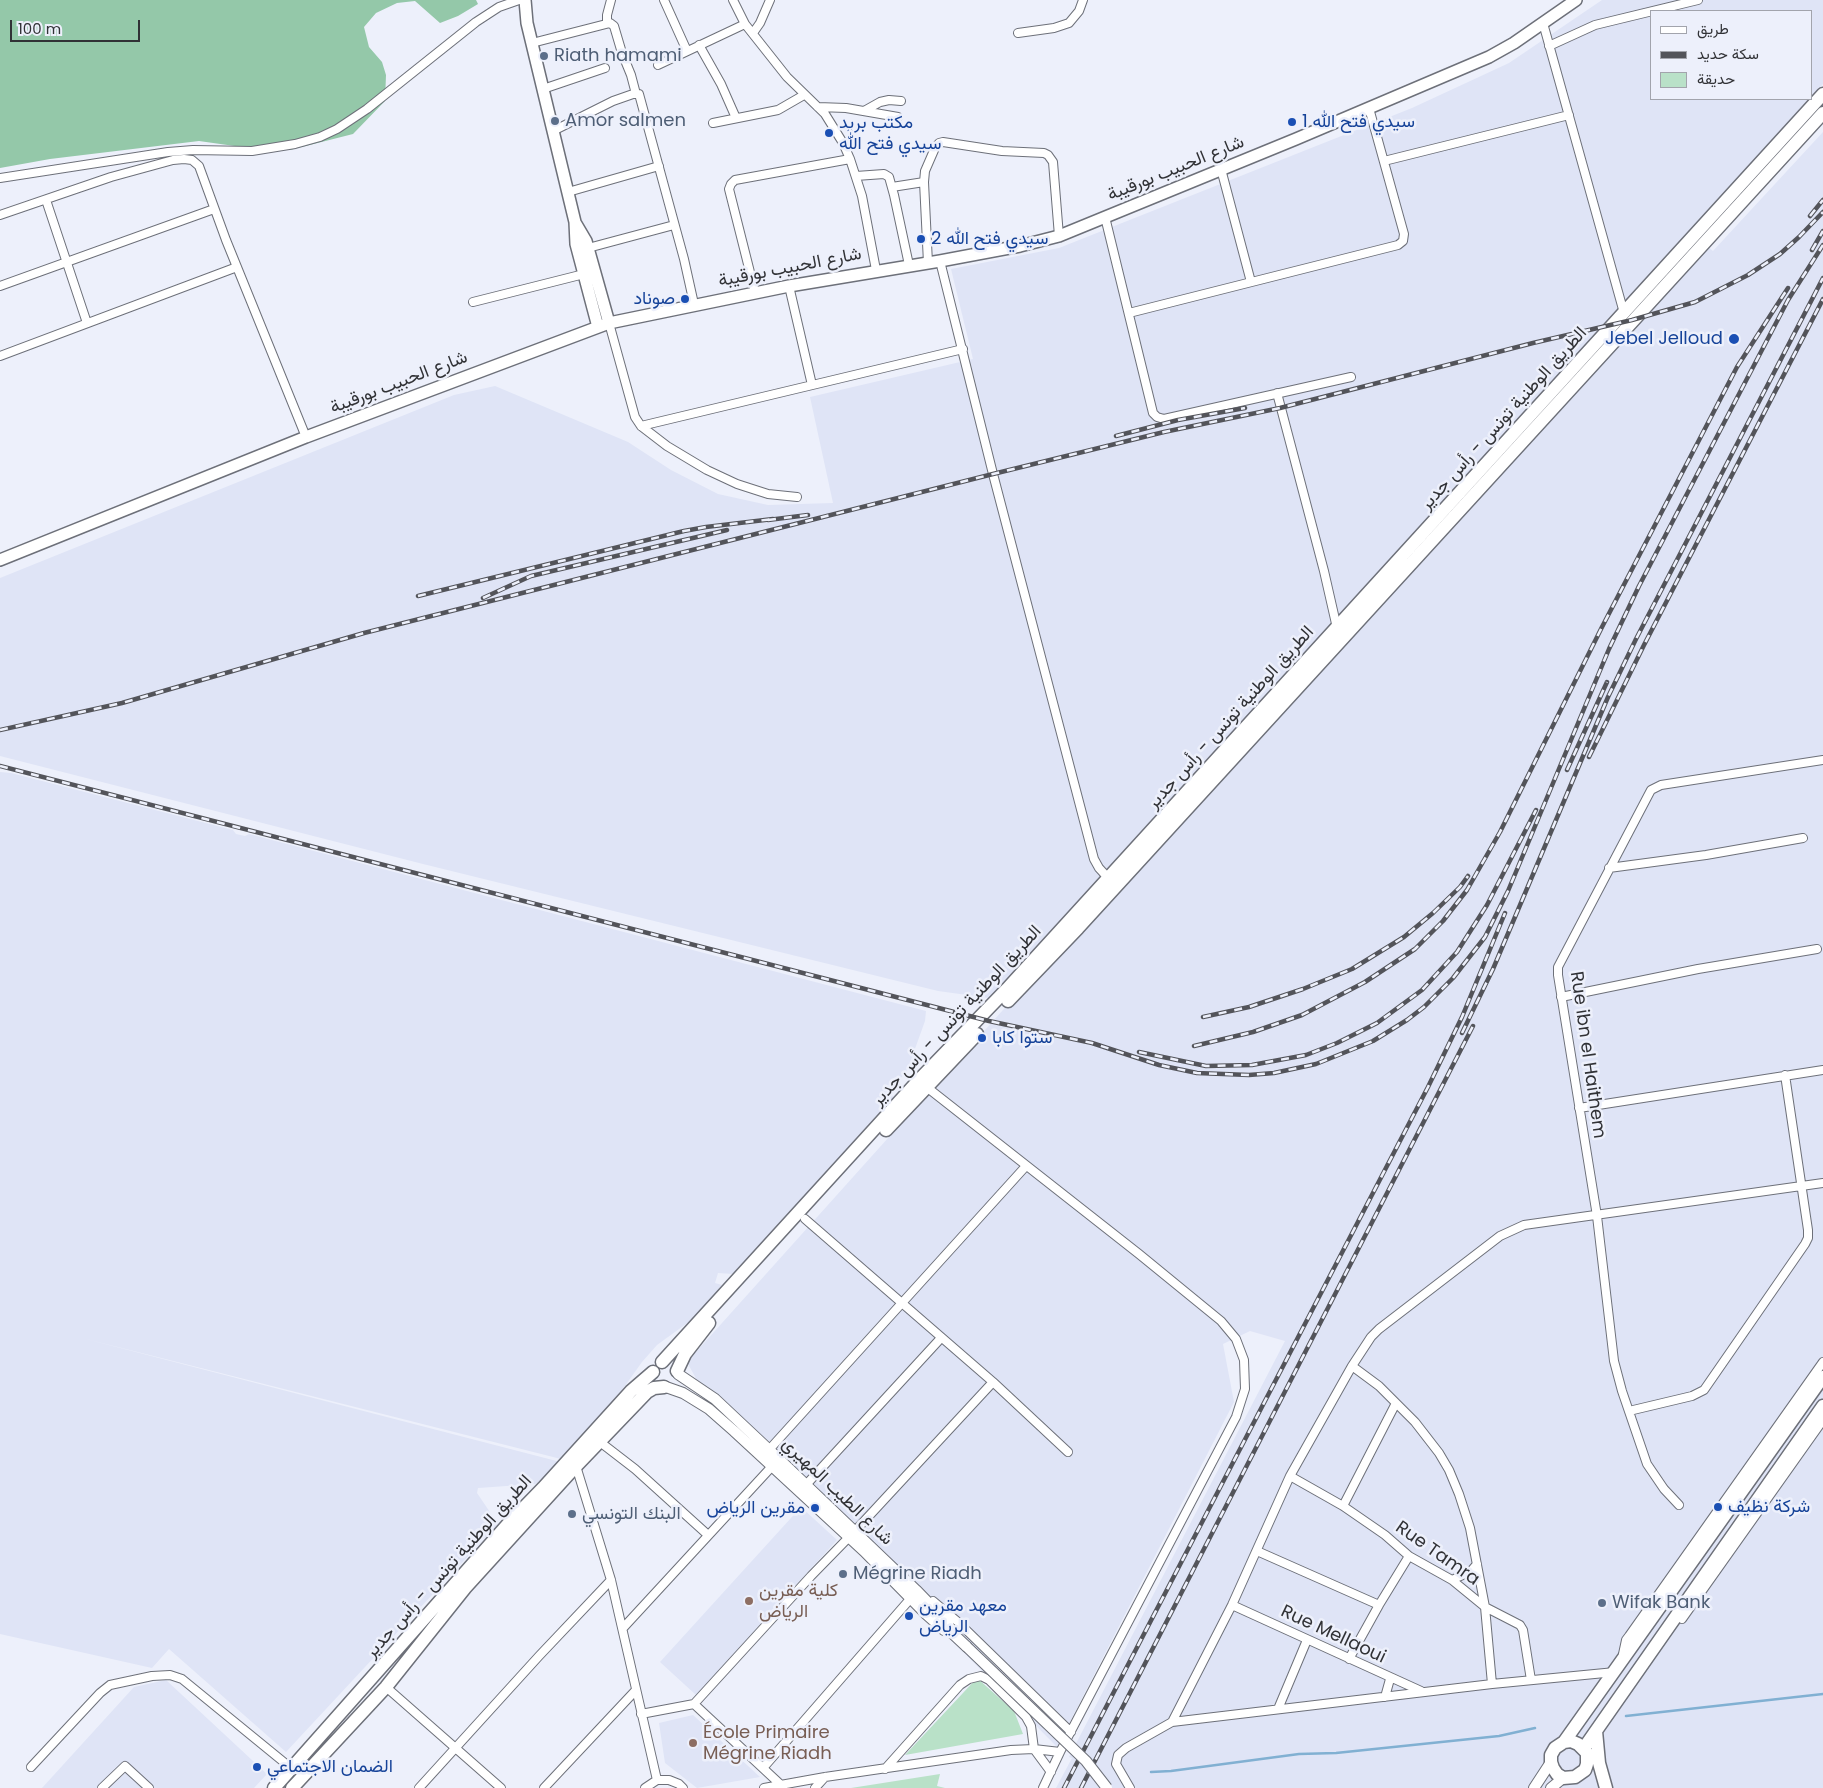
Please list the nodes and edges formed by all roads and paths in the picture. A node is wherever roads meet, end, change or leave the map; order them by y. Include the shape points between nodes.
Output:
1 (519, 0) edge
2 (525, 0) edge
3 (611, 0) edge
4 (664, 0) edge
5 (733, 0) edge
6 (770, 0) edge
7 (1083, 0) edge
8 (1576, 0) edge
9 (1698, 0) edge
10 (1657, 10) edge
11 (1650, 12) edge
12 (607, 23) junction
13 (1543, 23) junction
14 (745, 24) junction
15 (753, 33) junction
16 (1018, 33) dead end
17 (532, 43) junction
18 (699, 45) junction
19 (1549, 46) junction
20 (686, 51) junction
21 (658, 65) dead end
22 (604, 68) dead end
23 (543, 88) junction
24 (636, 94) junction
25 (1823, 94) edge
26 (804, 95) junction
27 (901, 100) dead end
28 (818, 107) junction
29 (1369, 108) junction
30 (864, 111) junction
31 (1823, 112) edge
32 (1569, 115) junction
33 (898, 117) dead end
34 (736, 118) junction
35 (714, 123) dead end
36 (553, 131) junction
37 (850, 159) junction
38 (1384, 161) junction
39 (659, 166) junction
40 (1222, 170) junction
41 (856, 176) junction
42 (0, 178) edge
43 (924, 182) junction
44 (892, 187) junction
45 (568, 192) junction
46 (46, 200) junction
47 (214, 209) junction
48 (0, 215) edge
49 (1105, 217) junction
50 (575, 222) junction
51 (674, 225) junction
52 (1059, 236) junction
53 (588, 248) junction
54 (66, 262) junction
55 (934, 262) junction
56 (909, 265) junction
57 (237, 268) junction
58 (876, 270) junction
59 (584, 274) junction
60 (1251, 282) junction
61 (0, 286) edge
62 (789, 286) junction
63 (755, 292) junction
64 (473, 302) dead end
65 (694, 304) junction
66 (1128, 313) junction
67 (1624, 313) junction
68 (87, 323) junction
69 (609, 323) junction
70 (598, 327) junction
71 (963, 349) junction
72 (0, 356) edge
73 (1351, 377) dead end
74 (812, 385) junction
75 (1276, 393) junction
76 (641, 426) junction
77 (306, 437) junction
78 (797, 497) dead end
79 (0, 560) edge
80 (1340, 633) junction
81 (1823, 760) edge
82 (1803, 838) dead end
83 (1609, 868) junction
84 (1112, 882) junction
85 (1817, 949) dead end
86 (1561, 997) junction
87 (1823, 1070) edge
88 (1785, 1075) junction
89 (922, 1084) junction
90 (1579, 1108) junction
91 (1026, 1166) junction
92 (1823, 1183) edge
93 (1801, 1187) junction
94 (1597, 1216) junction
95 (805, 1219) junction
96 (902, 1303) junction
97 (941, 1338) junction
98 (662, 1362) junction
99 (1823, 1362) edge
100 (1352, 1366) junction
101 (653, 1372) junction
102 (677, 1372) junction
103 (1823, 1377) edge
104 (993, 1382) junction
105 (665, 1387) junction
106 (1396, 1403) junction
107 (1823, 1406) edge
108 (1629, 1411) junction
109 (1823, 1420) edge
110 (600, 1442) junction
111 (1068, 1452) dead end
112 (766, 1453) junction
113 (776, 1463) junction
114 (576, 1466) junction
115 (1290, 1476) junction
116 (803, 1488) junction
117 (1679, 1505) dead end
118 (1343, 1506) junction
119 (852, 1534) junction
120 (708, 1535) junction
121 (1257, 1551) junction
122 (1409, 1556) junction
123 (1477, 1564) junction
124 (611, 1580) junction
125 (1452, 1580) junction
126 (913, 1594) junction
127 (1232, 1605) junction
128 (1379, 1605) junction
129 (1485, 1607) junction
130 (623, 1628) junction
131 (1307, 1640) junction
132 (1349, 1659) junction
133 (1618, 1667) junction
134 (1390, 1679) junction
135 (1531, 1680) junction
136 (1492, 1684) junction
137 (386, 1687) junction
138 (636, 1690) junction
139 (1423, 1692) junction
140 (1384, 1697) junction
141 (694, 1704) junction
142 (1278, 1709) junction
143 (641, 1714) junction
144 (1605, 1716) junction
145 (1172, 1722) junction
146 (1596, 1731) junction
147 (1071, 1732) junction
148 (1564, 1742) junction
149 (1584, 1748) junction
150 (454, 1749) junction
151 (1034, 1749) junction
152 (1060, 1752) junction
153 (1551, 1762) junction
154 (1588, 1764) junction
155 (31, 1767) dead end
156 (291, 1768) junction
157 (763, 1768) junction
158 (885, 1769) junction
159 (1051, 1772) junction
160 (825, 1777) junction
161 (657, 1780) junction
162 (1570, 1781) edge
163 (781, 1785) junction
164 (102, 1788) edge
165 (149, 1788) edge
166 (274, 1788) edge
167 (292, 1788) edge
168 (419, 1788) edge
169 (501, 1788) edge
170 (544, 1788) edge
171 (645, 1788) edge
172 (683, 1788) edge
173 (764, 1788) edge
174 (815, 1788) edge
175 (1043, 1788) edge
176 (1107, 1788) edge
177 (1130, 1788) edge
178 (1534, 1788) edge
179 (1551, 1788) edge
180 (1606, 1788) edge

1 - 42 street via 499,7 476,22 367,109 320,137 252,151 168,152
2 - 17 main road
3 - 12 street
4 - 20 street
5 - 14 street
6 - 15 street
7 - 16 street via 1069,23
8 - 13 main road, شارع الحبيب بورقيبة
9 - 10 street
11 - 19 street via 1595,25
12 - 17 street
12 - 24 street via 614,26
13 - 19 street
13 - 29 main road, شارع الحبيب بورقيبة via 1489,57
14 - 15 street
14 - 18 street
15 - 26 street
17 - 23 main road
18 - 20 street
18 - 34 street
19 - 32 street
20 - 21 street
22 - 23 street
23 - 36 main road
24 - 36 street via 613,101
24 - 39 street via 641,97
25 - 67 main road, الطريق الوطنية تونس - رأس جدير
26 - 28 street
26 - 34 street via 778,110
27 - 30 street via 880,102
28 - 30 street
28 - 37 street via 829,120
29 - 38 street
29 - 40 main road, شارع الحبيب بورقيبة
30 - 33 street
31 - 80 main road, الطريق الوطنية تونس - رأس جدير
32 - 38 street
32 - 67 street
34 - 35 street
36 - 45 main road
37 - 41 street
37 - 63 street via 735,180 731,184 729,189
38 - 60 street via 1404,234 1403,241
39 - 45 street
39 - 51 street
40 - 49 main road, شارع الحبيب بورقيبة
40 - 60 street
41 - 44 street via 887,175
41 - 58 street
43 - 44 street
43 - 52 street via 929,160 939,143 943,142 1002,151 1044,153 1053,162
43 - 55 street
44 - 56 street
45 - 50 main road
46 - 47 street via 111,177 184,159 200,166
46 - 48 street
46 - 54 street
47 - 54 street
47 - 57 street
49 - 52 main road, شارع الحبيب بورقيبة
49 - 66 street
50 - 53 main road
50 - 59 main road via 576,244
51 - 53 street
51 - 65 street
52 - 55 main road, شارع الحبيب بورقيبة
53 - 69 main road
54 - 61 street
54 - 68 street
55 - 56 main road, شارع الحبيب بورقيبة
55 - 71 street
56 - 58 main road, شارع الحبيب بورقيبة
57 - 68 street
57 - 77 street
58 - 62 main road, شارع الحبيب بورقيبة
59 - 64 street
59 - 70 main road
60 - 66 street
62 - 63 main road, شارع الحبيب بورقيبة
62 - 74 street
63 - 65 main road, شارع الحبيب بورقيبة
65 - 69 main road, شارع الحبيب بورقيبة
66 - 75 street via 1153,413 1158,417 1164,419
67 - 80 main road, الطريق الوطنية تونس - رأس جدير
68 - 72 street
69 - 70 main road, شارع الحبيب بورقيبة
69 - 76 street via 635,417
70 - 77 main road, شارع الحبيب بورقيبة
71 - 74 street
71 - 84 street via 1094,859
73 - 75 street
74 - 76 street
75 - 80 street
76 - 78 street via 667,446 737,484 768,494
77 - 79 main road, شارع الحبيب بورقيبة
80 - 84 main road, الطريق الوطنية تونس - رأس جدير
81 - 83 street, Rue ibn el Haithem via 1655,787 1647,795
82 - 83 street
83 - 86 street, Rue ibn el Haithem via 1558,967
84 - 89 main road, الطريق الوطنية تونس - رأس جدير
85 - 86 street
86 - 90 street, Rue ibn el Haithem
87 - 88 street
88 - 90 street
88 - 93 street
89 - 91 street
89 - 95 main road, الطريق الوطنية تونس - رأس جدير
89 - 98 main road, الطريق الوطنية تونس - رأس جدير
90 - 94 street, Rue ibn el Haithem
91 - 96 street
91 - 147 street via 1221,1321 1242,1351 1245,1370 1245,1389 1236,1417
92 - 93 street
93 - 94 street
93 - 108 street via 1808,1230 1806,1244 1704,1390 1692,1396
94 - 100 street via 1524,1225 1500,1236 1379,1329
94 - 108 street, Rue ibn el Haithem via 1614,1360
95 - 96 street
95 - 102 main road, الطريق الوطنية تونس - رأس جدير via 704,1328 685,1354
96 - 97 street
96 - 112 street
97 - 104 street
97 - 116 street
98 - 101 main road
98 - 102 main road via 670,1362
99 - 133 street via 1626,1640
100 - 106 street
100 - 115 street
101 - 105 main road via 657,1383
101 - 156 main road, الطريق الوطنية تونس - رأس جدير via 630,1391 509,1523
102 - 105 main road via 676,1381
102 - 112 street, شارع الطيب المهيري via 715,1399
103 - 133 main road
104 - 111 street
104 - 119 street
105 - 110 main road, الطريق الوطنية تونس - رأس جدير via 647,1392
105 - 112 street, شارع الطيب المهيري via 683,1393 708,1409
106 - 118 street
106 - 123 street via 1439,1452 1449,1470 1470,1528
107 - 144 main road
108 - 117 street, Rue ibn el Haithem via 1647,1464
109 - 144 street via 1618,1709 1611,1717
110 - 114 main road, الطريق الوطنية تونس - رأس جدير
110 - 120 street
112 - 113 street, شارع الطيب المهيري
113 - 116 street, شارع الطيب المهيري
113 - 120 street
114 - 124 street
114 - 137 main road, الطريق الوطنية تونس - رأس جدير via 465,1588
115 - 118 street, Rue Tamra
115 - 121 street
116 - 119 street, شارع الطيب المهيري
118 - 122 street, Rue Tamra
119 - 126 street, شارع الطيب المهيري
119 - 141 street
120 - 130 street
121 - 127 street
121 - 128 street
122 - 125 street, Rue Tamra
122 - 128 street
123 - 125 street via 1471,1571
123 - 129 street
124 - 130 street
124 - 150 street
125 - 129 street, Rue Tamra
126 - 147 street via 924,1594 958,1622
126 - 157 street
126 - 176 street, شارع الطيب المهيري, bridge via 944,1630 951,1632 1086,1761
127 - 131 street, Rue Mellaoui
127 - 145 street
128 - 132 street
129 - 135 street, Rue Tamra via 1523,1630
129 - 136 street
130 - 138 street
131 - 132 street, Rue Mellaoui
131 - 142 street
132 - 134 street, Rue Mellaoui
133 - 135 street
133 - 148 main road
134 - 139 street, Rue Mellaoui
134 - 140 street
135 - 136 street
136 - 139 street
137 - 150 street
137 - 167 main road, الطريق الوطنية تونس - رأس جدير
138 - 143 street
138 - 170 street
139 - 140 street
140 - 142 street
141 - 143 street
141 - 157 street
142 - 145 street
143 - 161 street
144 - 146 main road
145 - 177 street via 1118,1755 1116,1764
146 - 149 main road
146 - 180 main road via 1599,1763
147 - 152 street
148 - 149 main road via 1571,1741
148 - 153 main road via 1555,1748
149 - 154 main road
150 - 168 street
150 - 169 street
151 - 152 street
151 - 158 street
151 - 158 street via 1031,1726 1026,1717 989,1680 975,1676 954,1691
151 - 159 street
152 - 159 street
153 - 162 main road via 1557,1774
153 - 178 street
154 - 162 main road
154 - 180 main road
155 - 156 street via 110,1685 170,1674 182,1679
156 - 166 main road, الطريق الوطنية تونس - رأس جدير
157 - 163 street
158 - 160 street
159 - 175 street
160 - 163 street
160 - 174 street
161 - 171 street
161 - 172 street via 668,1780
162 - 179 street
163 - 173 street
164 - 165 street via 124,1766

